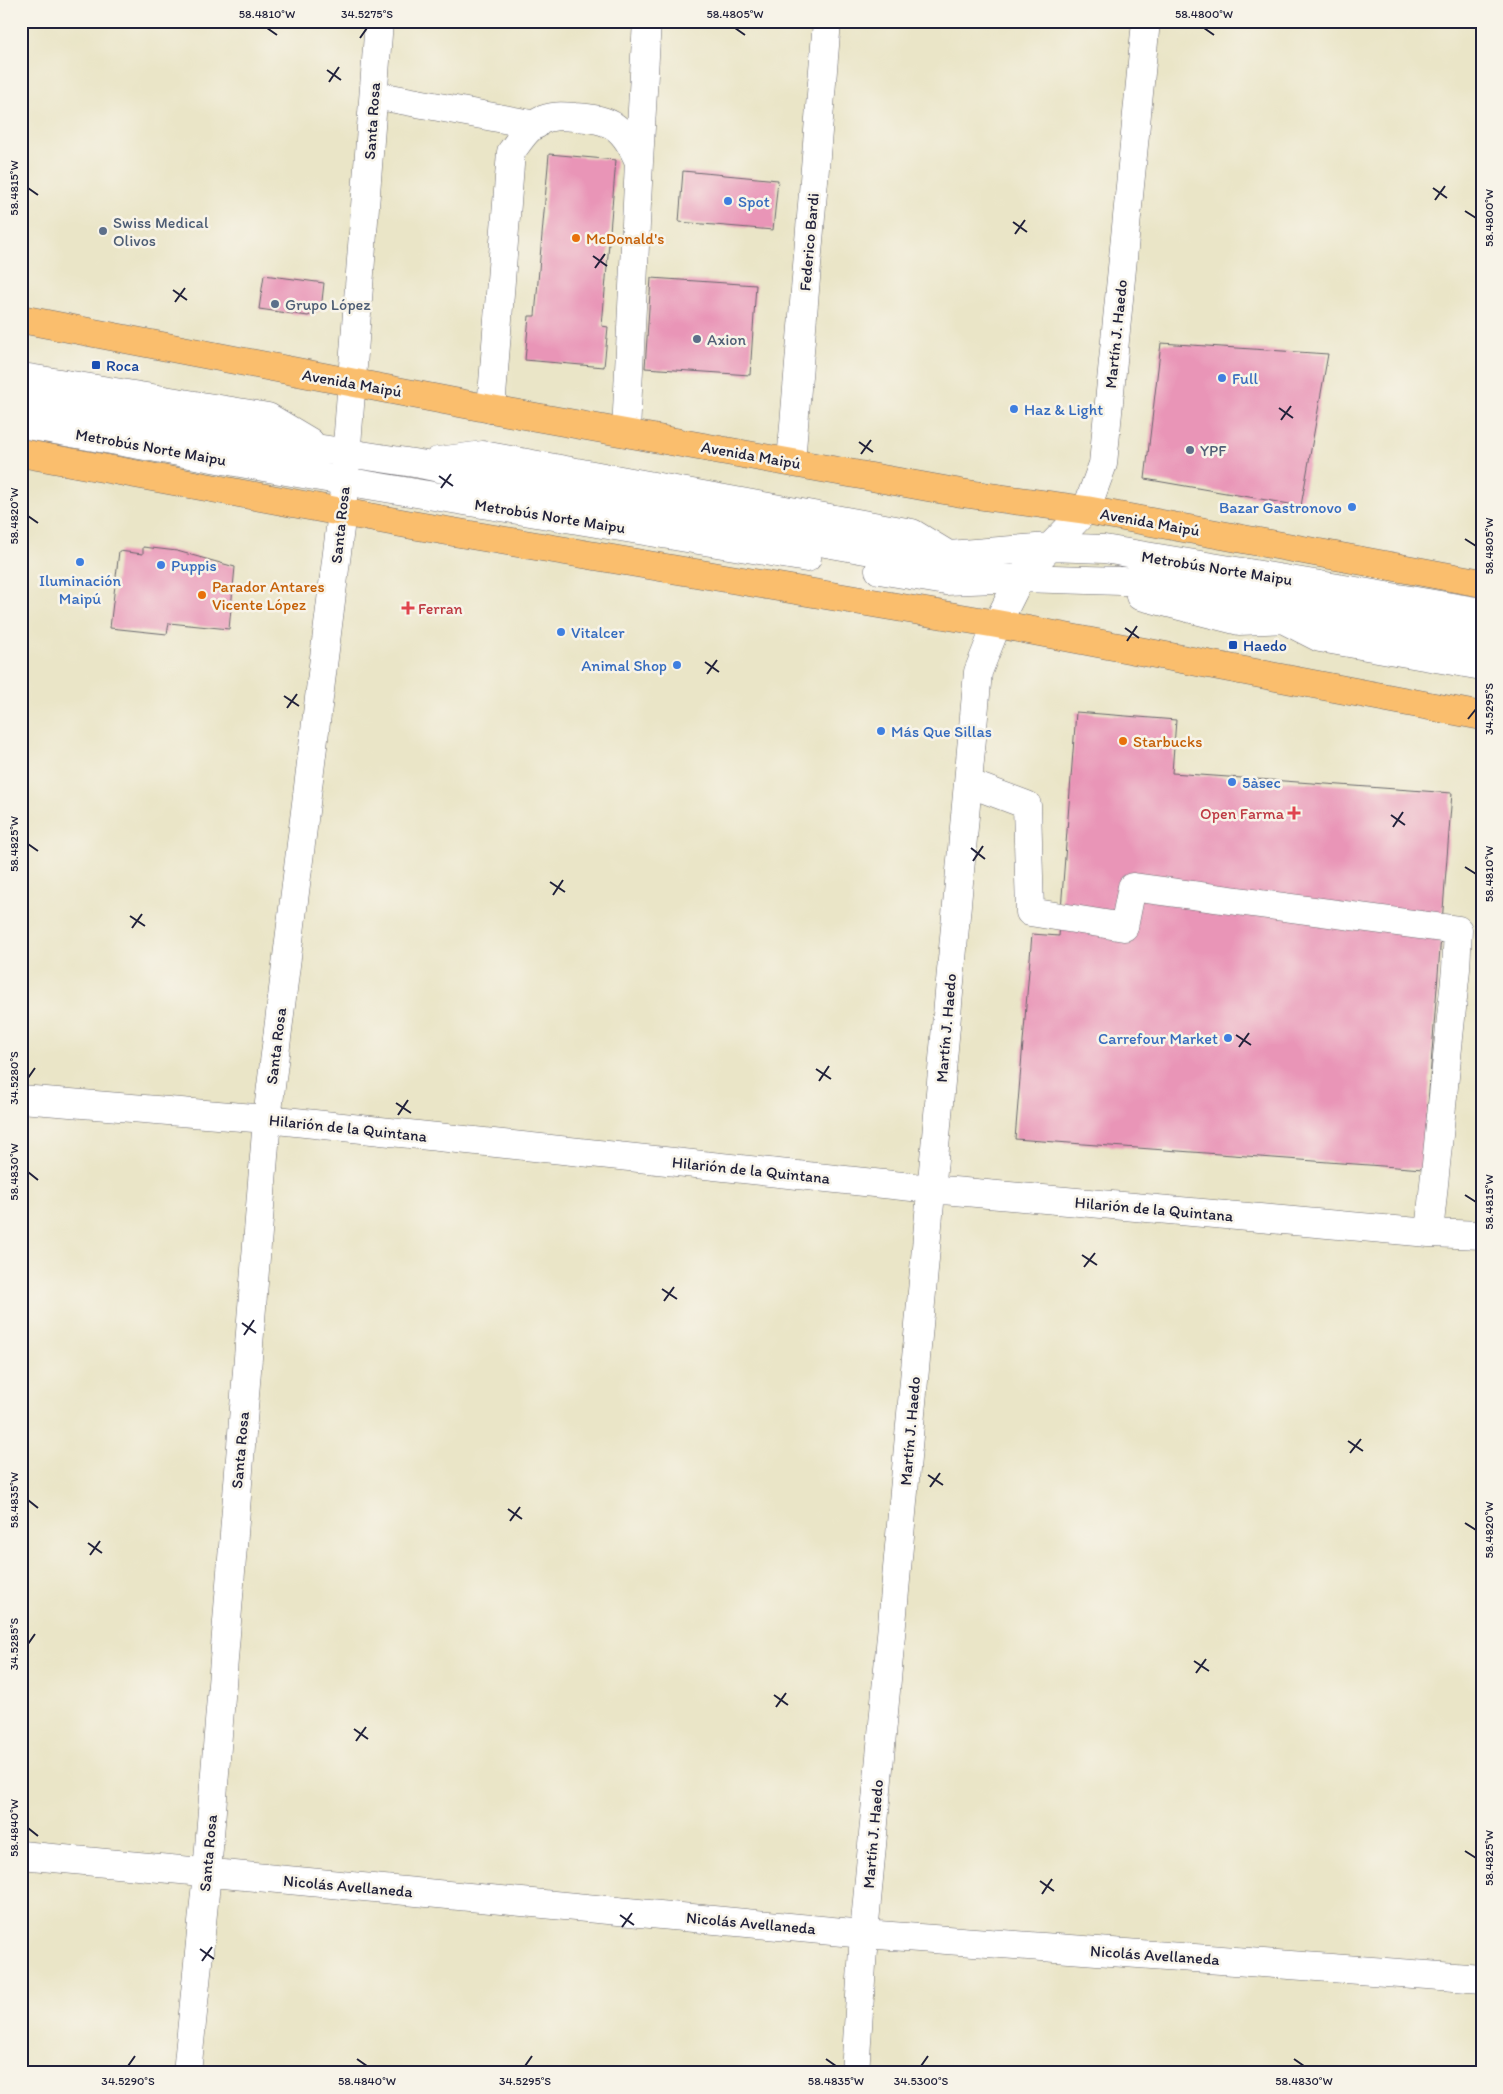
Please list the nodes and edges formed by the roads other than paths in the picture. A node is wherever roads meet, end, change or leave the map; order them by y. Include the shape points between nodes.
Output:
1 (379, 21) edge
2 (647, 21) edge
3 (1146, 21) edge
4 (824, 22) edge
5 (374, 95) junction
6 (536, 125) junction
7 (639, 162) junction
8 (21, 319) edge
9 (352, 384) junction
10 (28, 395) edge
11 (491, 409) junction
12 (626, 432) junction
13 (335, 451) junction
14 (21, 453) edge
15 (791, 462) junction
16 (420, 464) junction
17 (344, 481) junction
18 (662, 487) junction
19 (690, 504) junction
20 (1086, 510) junction
21 (342, 512) junction
22 (660, 514) junction
23 (739, 514) junction
24 (1049, 547) junction
25 (1020, 578) junction
26 (1482, 583) edge
27 (1240, 609) junction
28 (1482, 612) edge
29 (997, 624) junction
30 (1322, 626) junction
31 (1482, 639) edge
32 (1482, 666) edge
33 (1482, 716) edge
34 (968, 783) junction
35 (21, 1099) edge
36 (267, 1119) junction
37 (931, 1189) junction
38 (1429, 1232) junction
39 (1482, 1234) edge
40 (21, 1855) edge
41 (207, 1873) junction
42 (864, 1934) junction
43 (1482, 1979) edge
44 (187, 2073) edge
45 (855, 2073) edge

1 - 5 street, Santa Rosa
2 - 7 street
3 - 20 street, Martín J. Haedo via 1103,464
4 - 15 street, Federico Bardi
5 - 6 street
5 - 9 street, Santa Rosa
6 - 7 street via 557,116 597,118 624,134
6 - 11 street via 526,131 511,152
7 - 12 street
8 - 9 main road, Avenida Maipú
9 - 11 main road, Avenida Maipú
9 - 13 street, Santa Rosa
10 - 13 street, Metrobús Norte Maipu via 88,401
10 - 17 street, Metrobús Norte Maipu
11 - 12 main road, Avenida Maipú
12 - 15 main road, Avenida Maipú
13 - 16 street, Metrobús Norte Maipu
13 - 17 street, Santa Rosa
14 - 21 main road
15 - 20 main road, Avenida Maipú via 961,493
16 - 18 street, Metrobús Norte Maipu via 483,455
16 - 22 street, Metrobús Norte Maipu
17 - 21 street, Santa Rosa
17 - 25 street, Metrobús Norte Maipu via 946,582
18 - 19 street, Metrobús Norte Maipu
18 - 23 street, Metrobús Norte Maipu
19 - 22 street, Metrobús Norte Maipu
19 - 23 street, Metrobús Norte Maipu
20 - 24 street, Martín J. Haedo
20 - 26 main road, Avenida Maipú
21 - 29 main road
21 - 36 street, Santa Rosa
22 - 23 street, Metrobús Norte Maipu
23 - 24 street, Metrobús Norte Maipu via 912,533 950,556
24 - 25 street, Martín J. Haedo
24 - 28 street, Metrobús Norte Maipu via 1104,549
25 - 27 street, Metrobús Norte Maipu via 1155,582
25 - 29 street, Martín J. Haedo
27 - 30 street, Metrobús Norte Maipu
27 - 30 street, Metrobús Norte Maipu
29 - 33 main road
29 - 34 street, Martín J. Haedo via 978,672
30 - 31 street, Metrobús Norte Maipu
30 - 32 street, Metrobús Norte Maipu
34 - 37 street, Martín J. Haedo
34 - 38 street via 1027,806 1030,912 1124,927 1132,887 1458,930
35 - 36 street, Hilarión de la Quintana
36 - 37 street, Hilarión de la Quintana
36 - 41 street, Santa Rosa
37 - 38 street, Hilarión de la Quintana
37 - 42 street, Martín J. Haedo
38 - 39 street, Hilarión de la Quintana
40 - 41 street, Nicolás Avellaneda
41 - 42 street, Nicolás Avellaneda
41 - 44 street, Santa Rosa
42 - 43 street, Nicolás Avellaneda
42 - 45 street, Martín J. Haedo

